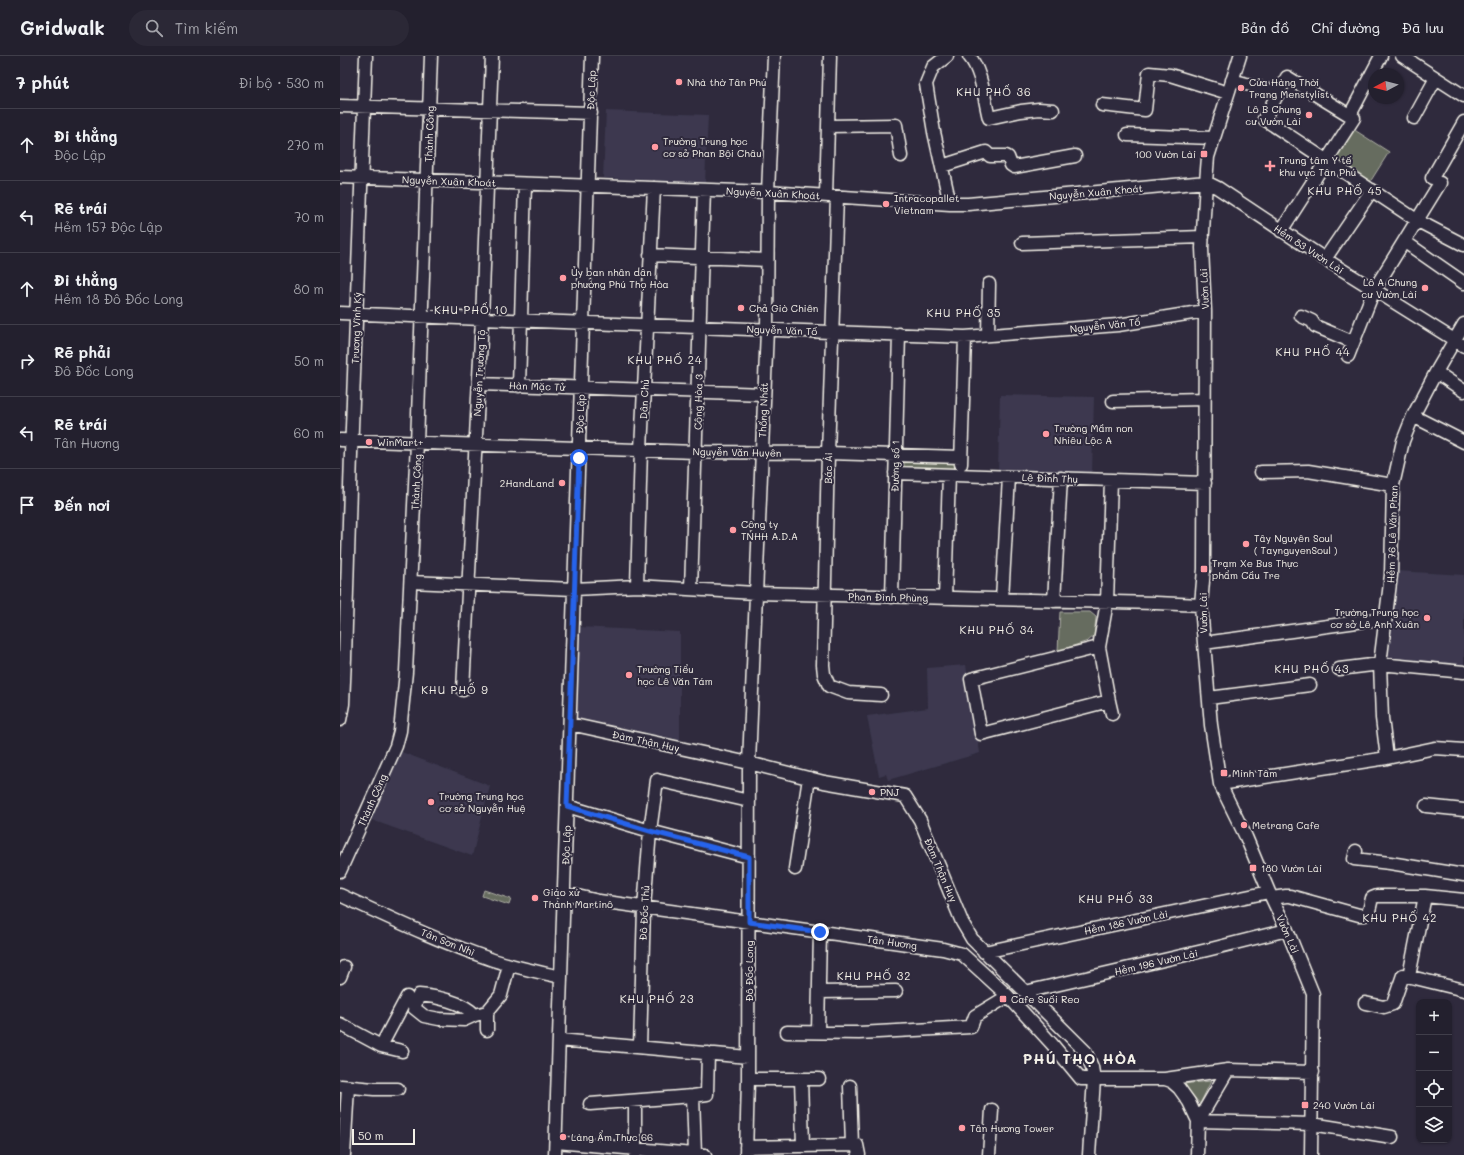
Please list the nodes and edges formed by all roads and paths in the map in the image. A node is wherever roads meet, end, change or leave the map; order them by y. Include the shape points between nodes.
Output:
1 (366, 56) edge
2 (431, 56) edge
3 (492, 56) edge
4 (592, 56) edge
5 (774, 56) edge
6 (830, 56) edge
7 (947, 56) edge
8 (969, 56) edge
9 (1240, 56) edge
10 (1381, 56) edge
11 (1402, 56) edge
12 (1436, 78) junction
13 (1232, 80) junction
14 (1228, 93) junction
15 (1278, 93) junction
16 (1464, 96) edge
17 (1102, 105) dead end
18 (340, 106) edge
19 (364, 107) junction
20 (430, 109) junction
21 (1052, 110) dead end
22 (490, 111) junction
23 (590, 113) junction
24 (1414, 118) dead end
25 (1350, 119) junction
26 (1464, 122) edge
27 (828, 126) junction
28 (1127, 135) dead end
29 (1214, 138) junction
30 (901, 156) dead end
31 (1075, 156) dead end
32 (1327, 160) junction
33 (942, 166) junction
34 (340, 177) edge
35 (362, 178) junction
36 (428, 180) junction
37 (488, 182) junction
38 (1206, 182) junction
39 (525, 184) junction
40 (588, 186) junction
41 (654, 188) junction
42 (704, 190) junction
43 (1372, 190) junction
44 (768, 192) junction
45 (831, 196) junction
46 (950, 204) junction
47 (1418, 221) junction
48 (1281, 231) junction
49 (1203, 237) junction
50 (1405, 242) junction
51 (1022, 243) dead end
52 (1464, 245) edge
53 (650, 255) junction
54 (701, 257) junction
55 (1325, 259) junction
56 (767, 260) junction
57 (1464, 283) edge
58 (989, 284) dead end
59 (1374, 290) junction
60 (1205, 312) junction
61 (340, 313) edge
62 (356, 314) junction
63 (1302, 316) dead end
64 (422, 317) junction
65 (482, 320) junction
66 (521, 321) junction
67 (583, 323) junction
68 (1464, 324) edge
69 (648, 325) junction
70 (700, 327) junction
71 (767, 330) junction
72 (833, 332) junction
73 (899, 334) junction
74 (988, 335) junction
75 (965, 337) junction
76 (1353, 342) junction
77 (1459, 343) edge
78 (1348, 356) dead end
79 (1436, 372) junction
80 (479, 384) junction
81 (519, 386) junction
82 (581, 387) junction
83 (645, 389) junction
84 (698, 391) junction
85 (1464, 391) edge
86 (764, 394) junction
87 (1204, 399) junction
88 (1113, 401) dead end
89 (1412, 416) junction
90 (346, 440) edge
91 (1464, 442) edge
92 (417, 443) junction
93 (476, 444) junction
94 (579, 448) junction
95 (641, 449) junction
96 (696, 452) junction
97 (761, 453) junction
98 (828, 453) junction
99 (895, 455) junction
100 (962, 457) junction
101 (1261, 472) dead end
102 (895, 473) junction
103 (949, 475) junction
104 (961, 475) junction
105 (1009, 477) junction
106 (1061, 478) junction
107 (1110, 480) junction
108 (1205, 483) junction
109 (1393, 485) junction
110 (411, 582) junction
111 (468, 584) junction
112 (637, 586) junction
113 (574, 589) junction
114 (691, 589) junction
115 (755, 593) junction
116 (825, 595) junction
117 (892, 597) junction
118 (945, 598) junction
119 (1002, 599) junction
120 (1054, 601) junction
121 (1107, 602) junction
122 (1201, 605) junction
123 (1386, 618) junction
124 (343, 620) edge
125 (1204, 643) junction
126 (343, 646) edge
127 (1099, 646) junction
128 (1380, 664) junction
129 (1339, 669) dead end
130 (1464, 672) edge
131 (1310, 685) dead end
132 (463, 690) dead end
133 (881, 695) dead end
134 (1209, 698) junction
135 (1109, 701) junction
136 (1112, 714) dead end
137 (340, 720) edge
138 (570, 724) junction
139 (1464, 750) edge
140 (1387, 758) junction
141 (748, 763) junction
142 (809, 778) junction
143 (1220, 784) junction
144 (748, 801) junction
145 (567, 806) junction
146 (1426, 806) dead end
147 (1464, 810) edge
148 (650, 831) junction
149 (1356, 850) dead end
150 (749, 857) junction
151 (795, 869) dead end
152 (340, 871) edge
153 (1464, 875) edge
154 (564, 893) junction
155 (340, 895) edge
156 (1270, 895) junction
157 (1425, 896) junction
158 (1464, 900) edge
159 (644, 908) junction
160 (749, 922) junction
161 (1287, 930) junction
162 (820, 932) junction
163 (972, 939) junction
164 (984, 952) junction
165 (962, 954) junction
166 (509, 965) junction
167 (1409, 976) junction
168 (561, 977) junction
169 (1464, 990) edge
170 (896, 991) dead end
171 (819, 992) junction
172 (1025, 992) junction
173 (1008, 996) junction
174 (407, 998) dead end
175 (1365, 1003) dead end
176 (487, 1012) junction
177 (475, 1015) junction
178 (340, 1024) edge
179 (487, 1030) dead end
180 (787, 1032) dead end
181 (818, 1032) junction
182 (559, 1040) junction
183 (381, 1046) junction
184 (640, 1047) junction
185 (402, 1051) dead end
186 (708, 1053) junction
187 (748, 1057) junction
188 (1228, 1070) junction
189 (1312, 1072) junction
190 (748, 1079) junction
191 (801, 1079) junction
192 (819, 1079) dead end
193 (1094, 1079) junction
194 (1165, 1079) junction
195 (850, 1086) dead end
196 (344, 1087) edge
197 (398, 1090) dead end
198 (693, 1096) junction
199 (635, 1101) junction
200 (590, 1104) dead end
201 (992, 1110) dead end
202 (1198, 1121) junction
203 (1312, 1124) junction
204 (1392, 1137) dead end
205 (556, 1142) junction
206 (803, 1145) junction
207 (828, 1150) edge
208 (856, 1150) edge
209 (746, 1151) edge
210 (635, 1152) edge
211 (700, 1154) edge
212 (344, 1155) edge
213 (555, 1155) edge
214 (989, 1155) edge
215 (1089, 1155) edge
216 (1197, 1155) edge
217 (1311, 1155) edge

1 - 19 street, Trương Vĩnh Ký
2 - 20 street, Thành Công
3 - 22 street, Nguyễn Trường Tộ
4 - 23 street, Độc Lập
5 - 44 street, Thống Nhất
6 - 27 street, Bác Ái
7 - 33 street via 932,67 926,84
8 - 21 street via 980,80 989,118 1021,111
9 - 13 street, Vườn Lài
10 - 25 street
11 - 12 street
12 - 16 street
12 - 24 street
13 - 14 street, Vườn Lài
13 - 15 street
14 - 17 street via 1170,75 1149,73 1145,110
14 - 29 street, Vườn Lài
15 - 25 street via 1287,77
15 - 32 street via 1264,119
18 - 19 street
19 - 20 street
19 - 35 street, Trương Vĩnh Ký
20 - 22 street
20 - 36 street, Thành Công
22 - 23 street
22 - 37 street, Nguyễn Trường Tộ
23 - 40 street, Độc Lập
25 - 32 street
26 - 47 street
27 - 30 street via 896,125
27 - 45 street, Bác Ái
28 - 29 street
29 - 38 street, Vườn Lài via 1208,157
31 - 33 street via 1014,167 1008,157 990,156 986,152
32 - 43 street
32 - 48 street
33 - 46 street
34 - 35 street, Nguyễn Xuân Khoát
35 - 36 street, Nguyễn Xuân Khoát
35 - 62 street, Trương Vĩnh Ký
36 - 37 street, Nguyễn Xuân Khoát
36 - 64 street, Thành Công
37 - 39 street, Nguyễn Xuân Khoát
37 - 65 street, Nguyễn Trường Tộ
38 - 46 street, Nguyễn Xuân Khoát
38 - 48 street, Hẻm 83 Vườn Lài
38 - 49 street, Vườn Lài
39 - 40 street, Nguyễn Xuân Khoát
39 - 66 street
40 - 41 street, Nguyễn Xuân Khoát
40 - 67 street, Độc Lập
41 - 42 street, Nguyễn Xuân Khoát
41 - 53 street, Dân Chủ
42 - 44 street, Nguyễn Xuân Khoát
42 - 54 street, Cộng Hòa 3
43 - 47 street
43 - 55 street
44 - 45 street, Nguyễn Xuân Khoát
44 - 56 street, Thống Nhất
45 - 46 street, Nguyễn Xuân Khoát
45 - 72 street, Bác Ái
47 - 50 street
47 - 52 street
48 - 55 street, Hẻm 83 Vườn Lài
49 - 51 street
49 - 60 street, Vườn Lài
50 - 57 street
50 - 59 street
53 - 54 street
53 - 69 street, Dân Chủ
54 - 56 street
54 - 70 street, Cộng Hòa 3
55 - 59 street, Hẻm 83 Vườn Lài
56 - 71 street, Thống Nhất
58 - 74 street
59 - 76 street
59 - 77 street, Hẻm 83 Vườn Lài
60 - 74 street, Nguyễn Văn Tố via 1118,325
60 - 87 street, Vườn Lài
61 - 62 street, Nguyễn Văn Tố
62 - 64 street, Nguyễn Văn Tố
62 - 90 street, Trương Vĩnh Ký
63 - 76 street via 1312,321 1315,326
64 - 65 street, Nguyễn Văn Tố
64 - 92 street, Thành Công
65 - 66 street, Nguyễn Văn Tố
65 - 80 street, Nguyễn Trường Tộ
66 - 67 street, Nguyễn Văn Tố
66 - 81 street
67 - 69 street, Nguyễn Văn Tố
67 - 82 street, Độc Lập
68 - 77 street, Hẻm 76 Lê Văn Phan
69 - 70 street, Nguyễn Văn Tố
69 - 83 street, Dân Chủ
70 - 71 street, Nguyễn Văn Tố
70 - 84 street, Cộng Hòa 3
71 - 72 street, Nguyễn Văn Tố
71 - 86 street, Thống Nhất
72 - 73 street, Nguyễn Văn Tố
72 - 98 street, Bác Ái
73 - 75 street, Nguyễn Văn Tố
73 - 99 street, Đường số 1
74 - 75 street, Nguyễn Văn Tố
75 - 100 street
76 - 78 street
77 - 79 street, Hẻm 76 Lê Văn Phan
79 - 85 street
79 - 89 street, Hẻm 76 Lê Văn Phan
80 - 81 street, Hàn Mặc Tử
80 - 93 street, Nguyễn Trường Tộ
81 - 82 street, Hàn Mặc Tử
82 - 83 street, Hàn Mặc Tử
82 - 94 street, Độc Lập
83 - 84 street, Hàn Mặc Tử
83 - 95 street, Dân Chủ
84 - 86 street, Hàn Mặc Tử
84 - 96 street, Cộng Hòa 3
86 - 97 street, Thống Nhất
87 - 88 street
87 - 108 street, Vườn Lài
89 - 91 street
89 - 109 street, Hẻm 76 Lê Văn Phan via 1403,441
90 - 92 street, Nguyễn Văn Huyên
90 - 124 street, Trương Vĩnh Ký
92 - 93 street, Nguyễn Văn Huyên
92 - 110 street, Thành Công
93 - 94 street, Nguyễn Văn Huyên
93 - 111 street, Nguyễn Trường Tộ
94 - 95 street, Nguyễn Văn Huyên
94 - 113 street, Độc Lập
95 - 96 street, Nguyễn Văn Huyên
95 - 112 street, Dân Chủ
96 - 97 street, Nguyễn Văn Huyên
96 - 114 street, Cộng Hòa 3
97 - 98 street, Nguyễn Văn Huyên
97 - 115 street, Thống Nhất
98 - 99 street, Nguyễn Văn Huyên
98 - 116 street, Bác Ái
99 - 100 street, Nguyễn Văn Huyên
99 - 102 street, Đường số 1
100 - 104 street
101 - 109 street via 1308,471
102 - 103 street, Lê Đình Thụ
102 - 117 street, Đường số 1
103 - 104 street, Lê Đình Thụ
103 - 118 street
104 - 105 street, Lê Đình Thụ
105 - 106 street, Lê Đình Thụ
105 - 119 street
106 - 107 street, Lê Đình Thụ
106 - 120 street
107 - 108 street, Lê Đình Thụ
107 - 121 street
108 - 122 street, Vườn Lài
109 - 123 street, Hẻm 76 Lê Văn Phan via 1391,575
110 - 111 street, Phan Đình Phùng
110 - 152 street, Thành Công via 406,672 399,736
111 - 113 street, Phan Đình Phùng
111 - 132 street, Nguyễn Trường Tộ
112 - 113 street, Phan Đình Phùng
112 - 114 street, Phan Đình Phùng
113 - 138 street, Độc Lập
114 - 115 street, Phan Đình Phùng
115 - 116 street, Phan Đình Phùng
115 - 141 street, Thống Nhất
116 - 117 street, Phan Đình Phùng
116 - 133 street, Bác Ái via 823,665 829,686 848,692
117 - 118 street, Phan Đình Phùng
118 - 119 street, Phan Đình Phùng
119 - 120 street, Phan Đình Phùng
120 - 121 street, Phan Đình Phùng
121 - 122 street, Phan Đình Phùng
121 - 127 street
122 - 125 street, Vườn Lài
123 - 125 street
123 - 128 street, Hẻm 76 Lê Văn Phan
124 - 126 street, Trương Vĩnh Ký
125 - 134 street, Vườn Lài
126 - 137 street, Trương Vĩnh Ký via 343,704
127 - 135 street
127 - 135 street via 971,679 981,734
128 - 129 street
128 - 130 street
128 - 140 street, Hẻm 76 Lê Văn Phan via 1382,718
131 - 134 street
134 - 143 street, Vườn Lài
135 - 136 street
138 - 141 street, Đàm Thận Huy
138 - 145 street, Độc Lập
139 - 140 street via 1435,748
140 - 143 street
141 - 142 street, Đàm Thận Huy
141 - 144 street, Đô Đốc Long
142 - 151 street
142 - 163 street, Đàm Thận Huy via 905,796 920,820 962,922
143 - 156 street, Vườn Lài
144 - 148 street, Đô Đốc Thủ via 659,780
144 - 150 street, Đô Đốc Long
145 - 148 street
145 - 154 street, Độc Lập
146 - 147 street
148 - 150 street
148 - 159 street, Đô Đốc Thủ
149 - 153 street via 1354,859
150 - 160 street, Đô Đốc Long
154 - 159 street, Tân Hương
154 - 168 street, Độc Lập
155 - 166 street, Tân Sơn Nhì via 452,945
156 - 157 street, Hẻm 186 Vườn Lài via 1290,896 1359,915 1365,915 1369,911 1374,897
156 - 161 street, Vườn Lài
156 - 164 street, Hẻm 186 Vườn Lài
157 - 158 street
157 - 167 street
159 - 160 street, Tân Hương
159 - 184 street, Đô Đốc Thủ
160 - 162 street, Tân Hương
160 - 187 street, Đô Đốc Long
161 - 172 street, Hẻm 196 Vườn Lài
161 - 189 street, Vườn Lài via 1313,994
162 - 165 street, Tân Hương via 943,949
162 - 171 street
163 - 164 street, Đàm Thận Huy
163 - 165 street
164 - 172 street, Đàm Thận Huy
165 - 173 street, Tân Hương
166 - 168 street, Tân Sơn Nhì
166 - 176 street via 501,995
167 - 169 street
167 - 175 street via 1403,975 1393,1004 1384,1007
168 - 182 street, Độc Lập
170 - 171 street
171 - 181 street
172 - 193 street, Đàm Thận Huy via 1085,1051
173 - 181 street via 975,1016 971,1026 859,1033
173 - 193 street, Tân Hương via 1081,1079
174 - 183 street
176 - 177 street
176 - 179 street
177 - 177 street via 464,1020 439,1020 424,1016 414,1008 419,995 433,996 469,1008
178 - 183 street
180 - 181 street
182 - 184 street
182 - 205 street, Độc Lập
183 - 185 street
184 - 186 street
186 - 187 street
186 - 198 street via 707,1094
187 - 190 street, Đô Đốc Long
188 - 189 street
188 - 194 street
188 - 202 street
189 - 203 street, Vườn Lài
190 - 191 street
190 - 209 street, Đô Đốc Long
191 - 192 street
191 - 206 street
193 - 194 street
193 - 215 street
194 - 202 street via 1179,1088 1193,1107
195 - 208 street
196 - 197 street
196 - 212 street
198 - 199 street
198 - 211 street
199 - 200 street
199 - 210 street
201 - 214 street
202 - 203 street
202 - 216 street
203 - 204 street
203 - 217 street, Vườn Lài
205 - 210 street
205 - 213 street, Độc Lập
206 - 207 street
206 - 209 street
207 - 208 street
210 - 211 street

